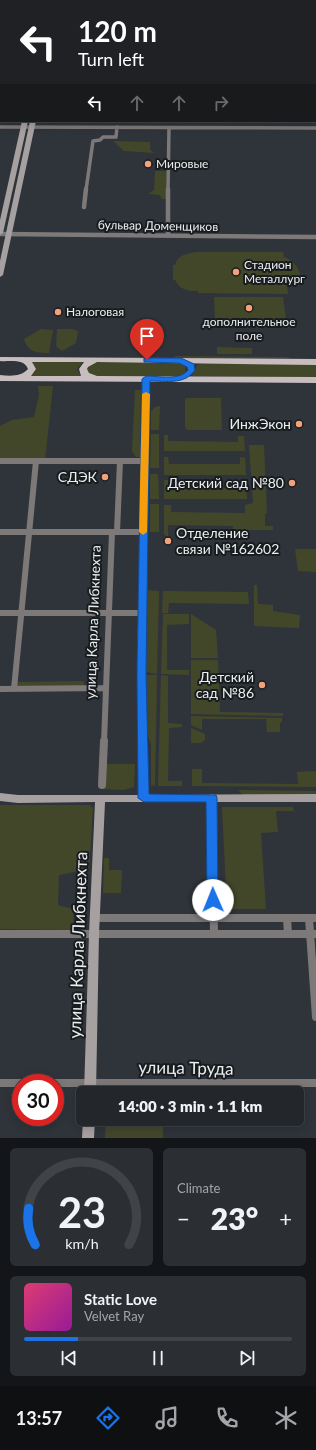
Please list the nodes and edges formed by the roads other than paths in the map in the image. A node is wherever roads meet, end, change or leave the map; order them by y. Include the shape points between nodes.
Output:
1 (24, 124) edge
2 (32, 124) edge
3 (0, 127) edge
4 (117, 127) junction
5 (169, 128) junction
6 (316, 128) edge
7 (84, 207) dead end
8 (0, 233) edge
9 (9, 234) junction
10 (168, 236) junction
11 (316, 237) edge
12 (0, 275) edge
13 (0, 359) edge
14 (22, 359) junction
15 (97, 360) junction
16 (181, 360) junction
17 (316, 362) edge
18 (0, 378) edge
19 (18, 378) junction
20 (96, 378) junction
21 (146, 379) junction
22 (179, 379) junction
23 (316, 380) edge
24 (0, 461) edge
25 (36, 461) junction
26 (120, 461) junction
27 (144, 461) junction
28 (0, 532) edge
29 (28, 532) junction
30 (114, 532) junction
31 (143, 532) junction
32 (0, 613) edge
33 (20, 613) junction
34 (109, 613) junction
35 (142, 613) junction
36 (106, 688) junction
37 (0, 689) edge
38 (14, 689) junction
39 (102, 785) dead end
40 (0, 797) edge
41 (144, 798) junction
42 (212, 798) junction
43 (316, 798) edge
44 (100, 799) junction
45 (95, 918) junction
46 (213, 918) junction
47 (287, 918) junction
48 (312, 918) edge
49 (0, 934) edge
50 (94, 934) junction
51 (214, 934) junction
52 (288, 934) junction
53 (313, 934) edge
54 (316, 1018) edge
55 (0, 1083) edge
56 (12, 1083) edge
57 (316, 1083) edge
58 (64, 1084) edge
59 (76, 1086) edge
60 (90, 1086) edge
61 (180, 1086) edge
62 (89, 1126) edge
63 (88, 1138) edge

1 - 2 street
1 - 3 street
1 - 8 main road
2 - 4 street
2 - 9 main road
4 - 5 street
4 - 7 street via 116,137 103,137 93,141
5 - 6 street
5 - 10 street
8 - 9 street, бульвар Доменщиков
9 - 10 street, бульвар Доменщиков
9 - 12 main road
10 - 11 street, бульвар Доменщиков
13 - 14 main road
14 - 15 main road
14 - 19 main road via 30,364 32,369 28,374
15 - 16 main road
15 - 20 main road via 82,369 85,375
16 - 17 main road
16 - 22 main road via 191,366 192,370
18 - 19 main road
19 - 20 main road
20 - 21 main road
21 - 22 main road
21 - 27 main road
22 - 23 main road
24 - 25 street
25 - 26 street
25 - 29 street
26 - 27 street
26 - 30 street, улица Карла Либкнехта
27 - 31 main road
28 - 29 street
29 - 30 street
29 - 33 street
30 - 31 street
30 - 34 street, улица Карла Либкнехта
31 - 35 main road
32 - 33 street
33 - 34 street
33 - 38 street
34 - 35 street
34 - 36 street, улица Карла Либкнехта
35 - 41 main road
36 - 38 street
36 - 39 street, улица Карла Либкнехта
37 - 38 street
40 - 44 main road via 18,800
41 - 42 main road
41 - 44 main road
42 - 43 main road
42 - 46 street
44 - 45 main road, улица Карла Либкнехта
45 - 46 street
45 - 50 main road, улица Карла Либкнехта
46 - 47 street
46 - 51 street
47 - 48 street
47 - 52 street
48 - 53 street
49 - 50 street
50 - 51 street
50 - 60 main road, улица Карла Либкнехта
51 - 52 street
52 - 53 street
53 - 54 street
55 - 56 street
57 - 61 street, улица Труда
58 - 59 street, улица Труда
62 - 63 main road

